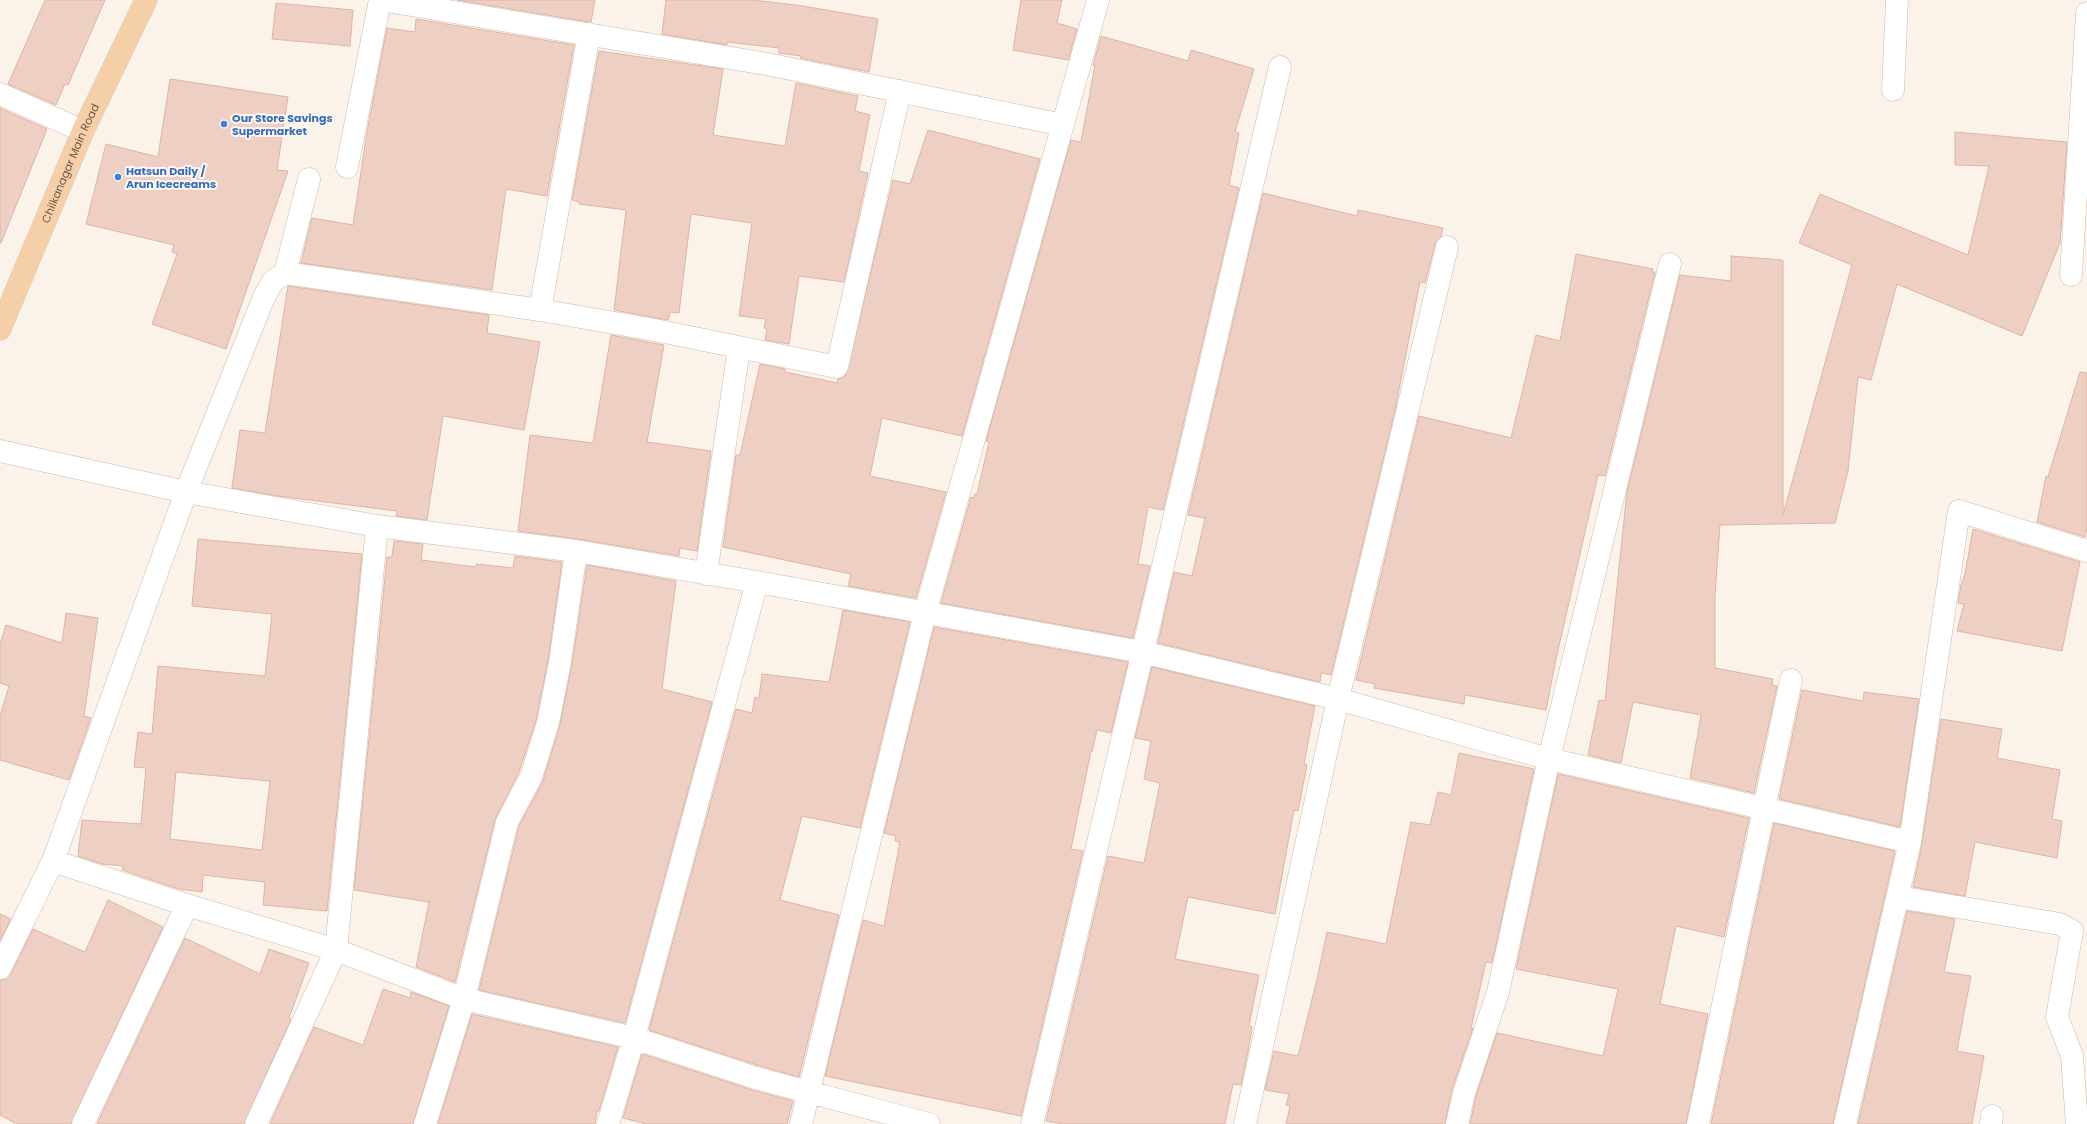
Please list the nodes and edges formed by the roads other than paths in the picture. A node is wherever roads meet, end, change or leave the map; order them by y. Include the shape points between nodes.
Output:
1 (146, 0) edge
2 (380, 0) edge
3 (1098, 0) edge
4 (1897, 0) edge
5 (2087, 13) edge
6 (589, 34) junction
7 (1280, 67) dead end
8 (1893, 90) dead end
9 (900, 91) junction
10 (0, 94) edge
11 (1063, 125) junction
12 (83, 131) junction
13 (348, 167) dead end
14 (310, 179) dead end
15 (1447, 247) dead end
16 (1670, 264) dead end
17 (285, 273) junction
18 (2071, 275) dead end
19 (540, 310) junction
20 (0, 329) edge
21 (740, 348) junction
22 (0, 451) edge
23 (186, 492) junction
24 (377, 526) junction
25 (576, 551) junction
26 (2087, 551) edge
27 (706, 574) junction
28 (757, 582) junction
29 (925, 613) junction
30 (1142, 652) junction
31 (1791, 680) dead end
32 (1338, 699) junction
33 (1549, 759) junction
34 (1766, 808) junction
35 (1910, 842) junction
36 (53, 861) junction
37 (1898, 897) junction
38 (187, 905) junction
39 (336, 950) junction
40 (0, 968) edge
41 (464, 999) junction
42 (634, 1038) junction
43 (809, 1092) junction
44 (83, 1124) edge
45 (256, 1124) edge
46 (425, 1124) edge
47 (608, 1124) edge
48 (801, 1124) edge
49 (929, 1124) edge
50 (1032, 1124) edge
51 (1245, 1124) edge
52 (1457, 1124) edge
53 (1698, 1124) edge
54 (1845, 1124) edge
55 (2076, 1124) edge

1 - 12 main road, Chilkanagar Main Road
2 - 6 street
2 - 13 street
3 - 11 street
4 - 8 street
5 - 18 street
6 - 9 street via 767,64
6 - 19 street
7 - 30 street
9 - 11 street
9 - 21 street via 837,367
10 - 12 street
11 - 29 street
12 - 20 main road, Chilkanagar Main Road
14 - 17 street
15 - 32 street
16 - 33 street
17 - 19 street
17 - 23 street via 273,281 264,297
19 - 21 street
21 - 27 street
22 - 23 street
23 - 24 street
23 - 36 street
24 - 25 street
24 - 39 street
25 - 27 street
25 - 41 street via 560,662 548,723 531,777 507,822
26 - 35 street via 1959,511
27 - 28 street
28 - 29 street
28 - 42 street
29 - 30 street
29 - 43 street
30 - 32 street
30 - 50 street
31 - 34 street
32 - 33 street
32 - 51 street
33 - 34 street
33 - 52 street via 1498,992 1464,1094
34 - 35 street
34 - 53 street
35 - 37 street
36 - 38 street
36 - 40 street
37 - 54 street
37 - 55 street via 2060,924 2072,931 2057,1017 2072,1056
38 - 39 street
38 - 44 street
39 - 41 street
39 - 45 street
41 - 42 street
41 - 46 street
42 - 43 street via 756,1078
42 - 47 street
43 - 48 street
43 - 49 street

